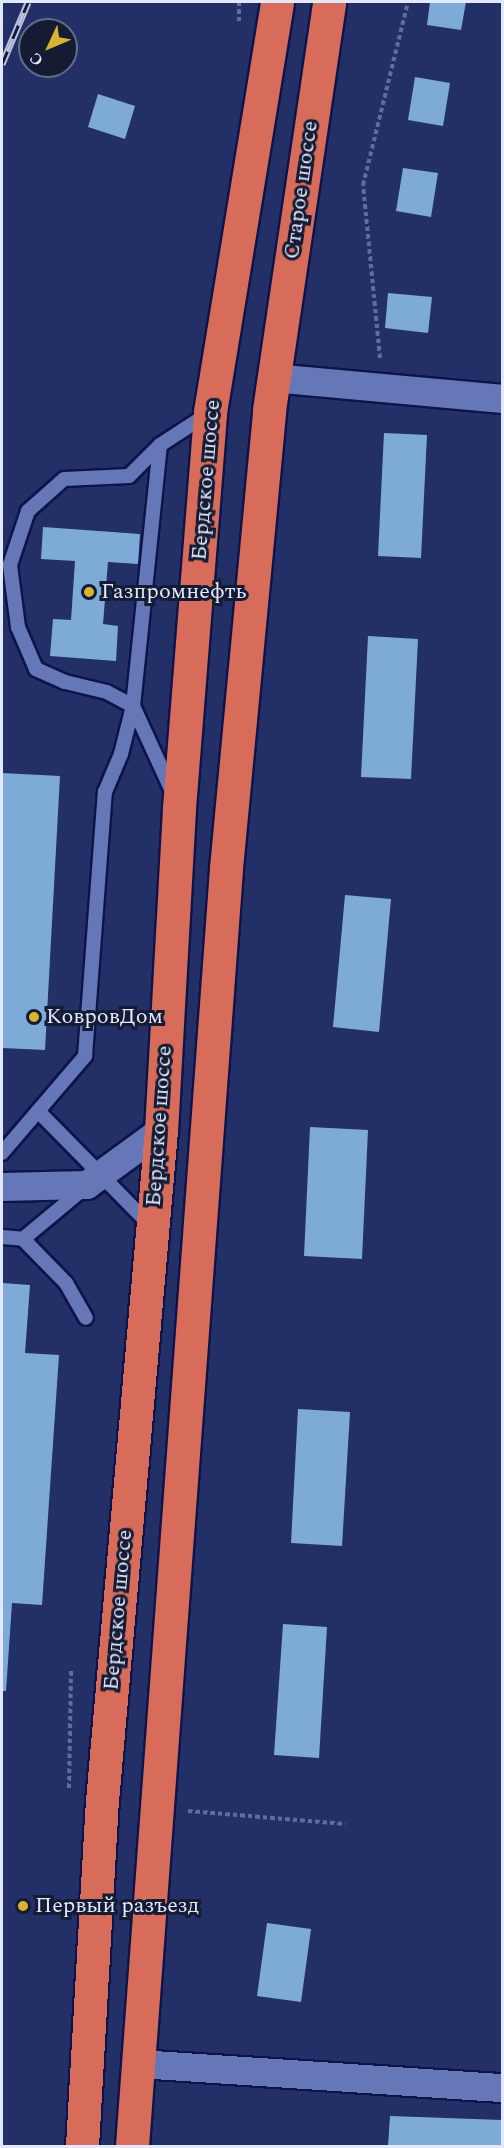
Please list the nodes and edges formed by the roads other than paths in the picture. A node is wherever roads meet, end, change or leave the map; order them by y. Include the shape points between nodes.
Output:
1 (277, 2) edge
2 (329, 2) edge
3 (273, 378) junction
4 (502, 399) edge
5 (210, 412) junction
6 (160, 445) junction
7 (133, 706) junction
8 (179, 808) junction
9 (38, 1111) junction
10 (161, 1131) junction
11 (2, 1153) edge
12 (93, 1181) junction
13 (2, 1187) edge
14 (151, 1226) junction
15 (2, 1237) edge
16 (23, 1239) junction
17 (86, 1318) dead end
18 (139, 2064) junction
19 (502, 2088) edge
20 (82, 2146) edge
21 (132, 2146) edge

1 - 5 highway, Бердское шоссе
2 - 3 highway, Старое шоссе
3 - 4 street
3 - 18 highway, Бердское шоссе via 226,868 154,1808
5 - 6 lane
5 - 8 highway, Бердское шоссе
6 - 7 lane
6 - 7 lane via 129,476 64,479 28,511 10,565 18,627 36,669 65,682 107,692
7 - 8 lane
7 - 9 lane via 122,754 105,792 86,1056
8 - 10 highway, Бердское шоссе
9 - 11 lane
9 - 12 lane
10 - 12 street
10 - 14 highway, Бердское шоссе
12 - 13 street
12 - 14 lane
12 - 16 lane
14 - 20 highway, Бердское шоссе via 102,1801
15 - 16 lane
16 - 17 lane via 66,1283
18 - 19 street
18 - 21 highway, Бердское шоссе

